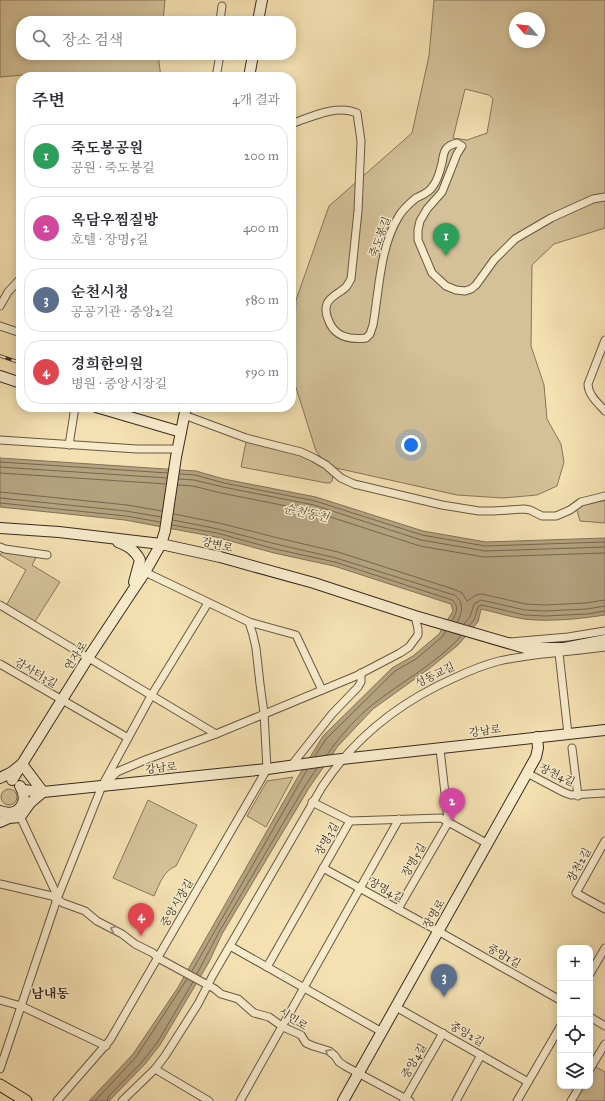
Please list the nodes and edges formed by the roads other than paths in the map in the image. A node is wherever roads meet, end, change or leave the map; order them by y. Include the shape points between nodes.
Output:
1 (262, 0) edge
2 (222, 6) dead end
3 (221, 16) edge
4 (259, 16) edge
5 (219, 60) edge
6 (252, 60) edge
7 (217, 72) edge
8 (250, 72) edge
9 (296, 122) edge
10 (605, 198) edge
11 (16, 283) edge
12 (0, 306) edge
13 (0, 326) edge
14 (16, 331) edge
15 (605, 340) edge
16 (0, 376) edge
17 (16, 381) edge
18 (605, 411) edge
19 (74, 412) edge
20 (113, 412) edge
21 (185, 412) edge
22 (187, 412) edge
23 (181, 432) junction
24 (0, 440) edge
25 (69, 445) junction
26 (177, 453) junction
27 (605, 496) edge
28 (0, 528) edge
29 (111, 538) junction
30 (161, 544) junction
31 (0, 546) edge
32 (46, 555) dead end
33 (145, 572) junction
34 (128, 597) junction
35 (208, 603) junction
36 (0, 605) edge
37 (418, 617) junction
38 (248, 622) junction
39 (605, 631) edge
40 (605, 636) edge
41 (605, 640) edge
42 (507, 642) junction
43 (577, 646) junction
44 (605, 647) edge
45 (559, 653) junction
46 (88, 658) junction
47 (0, 664) edge
48 (361, 673) junction
49 (322, 690) junction
50 (152, 696) junction
51 (62, 700) junction
52 (264, 713) junction
53 (605, 730) edge
54 (216, 734) junction
55 (568, 734) junction
56 (537, 737) junction
57 (128, 738) junction
58 (440, 748) junction
59 (572, 748) dead end
60 (337, 759) junction
61 (22, 764) junction
62 (296, 765) junction
63 (267, 769) junction
64 (527, 773) junction
65 (0, 778) edge
66 (12, 780) junction
67 (0, 782) edge
68 (102, 786) junction
69 (23, 790) junction
70 (43, 792) junction
71 (605, 793) edge
72 (578, 796) junction
73 (312, 802) junction
74 (19, 814) junction
75 (0, 815) edge
76 (399, 819) junction
77 (350, 821) junction
78 (449, 821) junction
79 (605, 841) edge
80 (488, 844) junction
81 (323, 868) junction
82 (0, 884) edge
83 (360, 888) junction
84 (57, 900) junction
85 (398, 909) junction
86 (605, 909) edge
87 (438, 931) junction
88 (230, 946) junction
89 (605, 948) edge
90 (158, 958) junction
91 (267, 967) junction
92 (593, 969) edge
93 (206, 984) junction
94 (304, 987) junction
95 (557, 998) edge
96 (0, 1000) edge
97 (21, 1006) junction
98 (396, 1007) junction
99 (593, 1019) edge
100 (605, 1026) edge
101 (283, 1027) junction
102 (382, 1032) junction
103 (557, 1032) edge
104 (443, 1033) junction
105 (605, 1044) edge
106 (106, 1046) junction
107 (481, 1055) junction
108 (593, 1064) edge
109 (0, 1069) edge
110 (155, 1069) junction
111 (359, 1073) junction
112 (528, 1082) junction
113 (0, 1085) edge
114 (578, 1089) edge
115 (406, 1100) edge
116 (26, 1101) edge
117 (58, 1101) edge
118 (122, 1101) edge
119 (209, 1101) edge
120 (240, 1101) edge
121 (344, 1101) edge
122 (456, 1101) edge
123 (517, 1101) edge
124 (571, 1101) edge

1 - 4 main road
2 - 3 street
5 - 7 street
6 - 8 main road
9 - 10 street, 죽도봉길 via 337,110 351,110 357,113 361,141 358,211 351,279 345,288 327,303 326,311 328,322 335,333 346,338 366,338 370,334 376,312 381,266 389,239 399,216 407,206 433,186 444,154 451,145 457,143 462,146 442,192 420,221 418,240 432,273 446,286 456,290 471,289 476,285 494,260 515,239 551,218 593,199
11 - 12 street
13 - 14 street
15 - 18 street via 591,373 588,390
16 - 17 main road
19 - 25 street
20 - 23 main road
21 - 23 main road, 연자로
22 - 27 street via 246,438 301,452 354,484 442,505 479,511 524,509 542,516 556,516 581,502
23 - 26 main road, 연자로
24 - 25 street
25 - 26 street
26 - 30 main road, 연자로
28 - 29 main road, 강변로
29 - 30 main road, 강변로
29 - 34 main road via 131,548 140,560
30 - 33 main road, 연자로
30 - 37 main road, 강변로 via 220,557
31 - 32 street
33 - 34 main road, 연자로
33 - 35 street
34 - 46 main road, 연자로
35 - 38 street
35 - 50 street
36 - 46 street
37 - 42 main road, 강변로
37 - 48 street via 418,635 409,647
38 - 49 street via 296,635
38 - 52 street via 256,648
39 - 42 street
40 - 42 main road via 567,642
41 - 43 main road
42 - 43 main road via 538,649
43 - 45 street
44 - 45 street
45 - 55 street
45 - 60 street, 성동교길 via 498,661 445,682 413,698 383,719
46 - 50 street
46 - 51 main road, 연자로
47 - 51 street, 감사터3길
48 - 49 street
48 - 62 street via 360,684 332,714
49 - 52 street
50 - 54 street
50 - 57 street
51 - 57 street, 감사터3길
51 - 61 main road, 연자로
52 - 54 street
52 - 63 street
53 - 55 main road, 강남로
54 - 68 street via 144,760 118,772
55 - 56 main road, 강남로
56 - 58 main road, 강남로
56 - 64 main road, 장명로 via 536,757
57 - 68 street
58 - 60 main road, 강남로
58 - 78 street
59 - 72 street, 장천4길
60 - 62 main road, 강남로
60 - 73 street, 성동교길
61 - 65 main road
61 - 66 main road, 연자로
61 - 70 main road
62 - 63 main road, 강남로
63 - 68 main road, 강남로
63 - 90 street, 중앙시장길
64 - 72 street, 장천4길 via 563,792
64 - 80 main road, 장명로
66 - 67 main road
66 - 69 main road
68 - 70 main road, 강남로
68 - 84 street
69 - 70 main road, 강남로
69 - 74 main road via 24,801
70 - 74 main road
71 - 72 street, 장천4길
73 - 77 street
73 - 88 street, 성동교길
74 - 75 main road
74 - 84 street
76 - 77 street
76 - 78 street via 441,818
76 - 83 street
77 - 81 street, 장명3길
78 - 80 street
78 - 85 street, 장명5길
79 - 86 street, 장천2길 via 576,893
80 - 87 main road, 장명로
81 - 83 street, 장명4길
81 - 91 street, 장명3길
82 - 84 street, 시민로 via 52,896
83 - 85 street, 장명4길
83 - 94 street
90 -> 84 street, 시민로 via 122,934 97,922 85,911
84 - 97 street
85 - 87 street, 장명4길
87 - 95 street, 중앙1길
87 - 98 main road, 장명로
88 - 91 street
88 - 93 street, 성동교길
89 - 92 street
90 - 93 street, 시민로
90 - 106 street, 중앙시장길
91 - 94 street
93 - 101 street, 시민로 via 221,994 238,999 254,1013 269,1017
93 - 110 street, 성동교길
94 - 101 street
94 - 102 street
96 - 97 street
97 - 106 street
97 - 109 street
98 - 102 main road, 장명로
98 - 104 street, 중앙2길
99 - 100 street
111 -> 101 street, 시민로 via 339,1062 329,1051 306,1043 300,1035
101 - 120 street
102 - 111 main road, 장명로
103 - 112 street
104 - 107 street, 중앙2길
104 - 115 street, 중앙4길
105 - 108 street
106 - 117 street, 중앙시장길
107 - 112 street, 중앙2길
107 - 122 street
110 - 118 street, 성동교길
110 - 119 street
111 - 115 street, 시민로
111 - 121 main road, 장명로
112 - 123 street
113 - 116 main road
114 - 124 street

